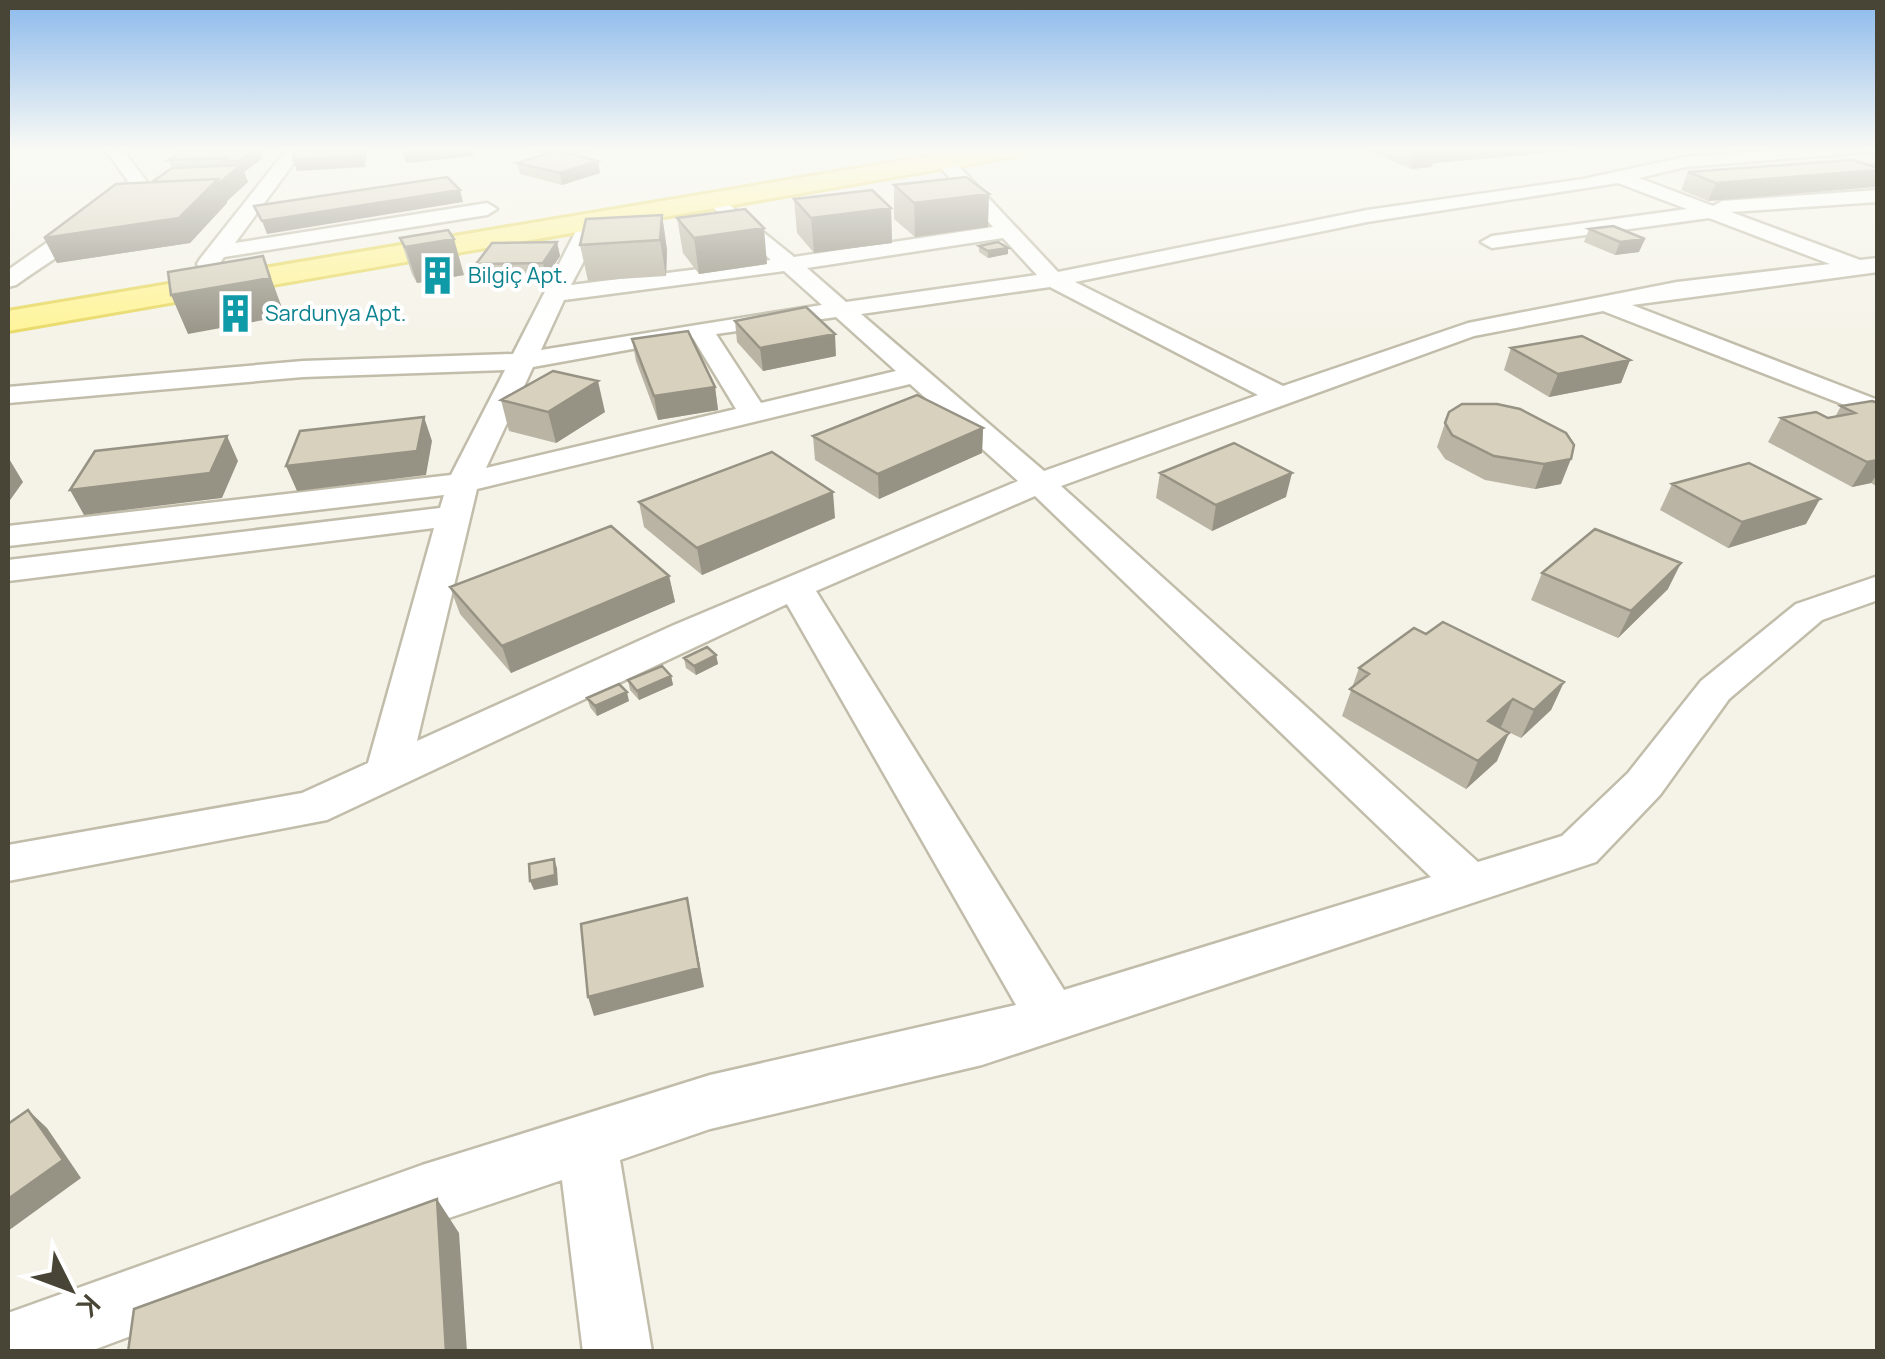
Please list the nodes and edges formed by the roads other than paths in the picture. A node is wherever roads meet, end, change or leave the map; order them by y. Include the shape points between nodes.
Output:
1 (103, 212) edge
2 (248, 212) edge
3 (473, 212) edge
4 (550, 212) edge
5 (648, 212) edge
6 (730, 212) edge
7 (989, 212) edge
8 (1391, 212) edge
9 (1698, 212) edge
10 (1721, 212) edge
11 (595, 222) junction
12 (1008, 232) junction
13 (1492, 242) dead end
14 (210, 262) junction
15 (787, 263) junction
16 (1870, 269) edge
17 (8, 280) edge
18 (1053, 280) junction
19 (554, 294) junction
20 (8, 301) edge
21 (1603, 302) junction
22 (838, 309) junction
23 (8, 321) edge
24 (700, 329) junction
25 (523, 360) junction
26 (914, 375) junction
27 (1279, 395) junction
28 (8, 396) edge
29 (1878, 410) edge
30 (753, 413) junction
31 (464, 482) junction
32 (1038, 483) junction
33 (454, 516) junction
34 (8, 536) edge
35 (8, 570) edge
36 (796, 586) junction
37 (1878, 586) edge
38 (388, 771) junction
39 (8, 863) edge
40 (1470, 884) junction
41 (1052, 1018) junction
42 (587, 1142) junction
43 (39, 1343) edge
44 (618, 1352) edge

1 - 17 street
2 - 14 street
3 - 14 street
4 - 14 main road
5 - 11 main road
6 - 15 street
7 - 12 street
8 - 18 street
9 - 13 street
10 - 16 street
11 - 19 street
11 - 23 main road
12 - 15 street
12 - 18 street
14 - 20 main road
15 - 19 street
15 - 22 street
16 - 21 street
18 - 22 street
18 - 27 street
19 - 25 street
21 - 27 street via 1468,330
21 - 29 street
22 - 24 street
22 - 26 street
24 - 25 street
24 - 30 street
25 - 28 street via 302,369
25 - 31 street
26 - 30 street
26 - 32 street
27 - 32 street
30 - 31 street
31 - 33 street
31 - 34 street
32 - 36 street
32 - 40 street
33 - 35 street
33 - 38 street
36 - 38 street
36 - 41 street
37 - 40 street via 1809,612 1715,690 1644,784 1580,849
38 - 39 street via 311,808
40 - 41 street
41 - 42 street via 710,1102
42 - 43 street via 422,1196
42 - 44 street

